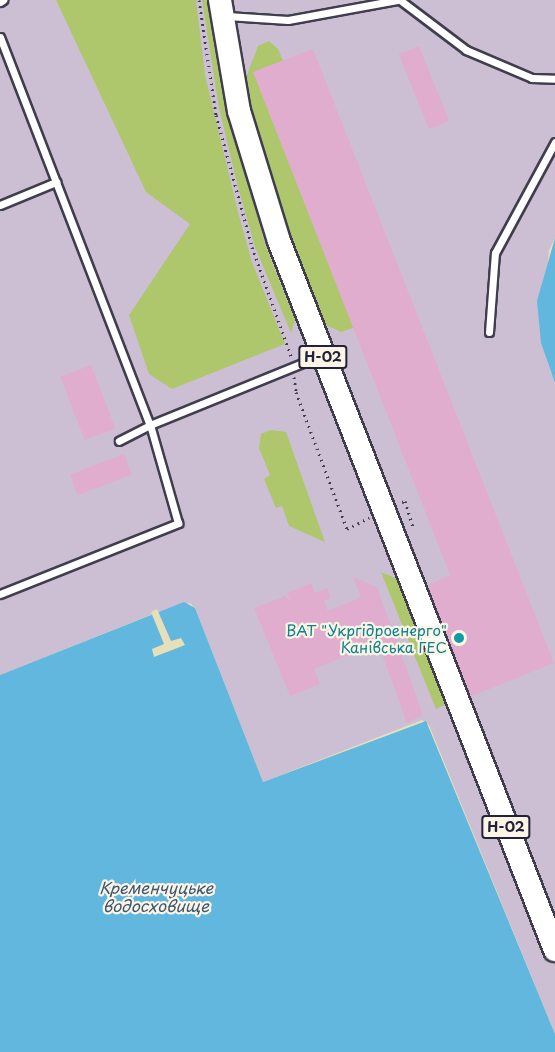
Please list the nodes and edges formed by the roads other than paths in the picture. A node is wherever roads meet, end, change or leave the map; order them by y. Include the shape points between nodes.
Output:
1 (399, 0) edge
2 (221, 8) edge
3 (0, 37) edge
4 (555, 79) edge
5 (555, 142) edge
6 (56, 182) junction
7 (0, 205) edge
8 (489, 332) dead end
9 (322, 355) junction
10 (150, 426) junction
11 (119, 441) dead end
12 (0, 594) edge
13 (555, 950) edge

1 - 2 lane via 288,20
1 - 4 lane via 466,50 532,78
2 - 9 main road, Н-02 via 239,111 279,241
3 - 6 lane
5 - 8 lane via 495,253
6 - 7 lane
6 - 10 lane
9 - 10 lane
9 - 13 main road, Н-02
10 - 11 lane
10 - 12 lane via 178,523

